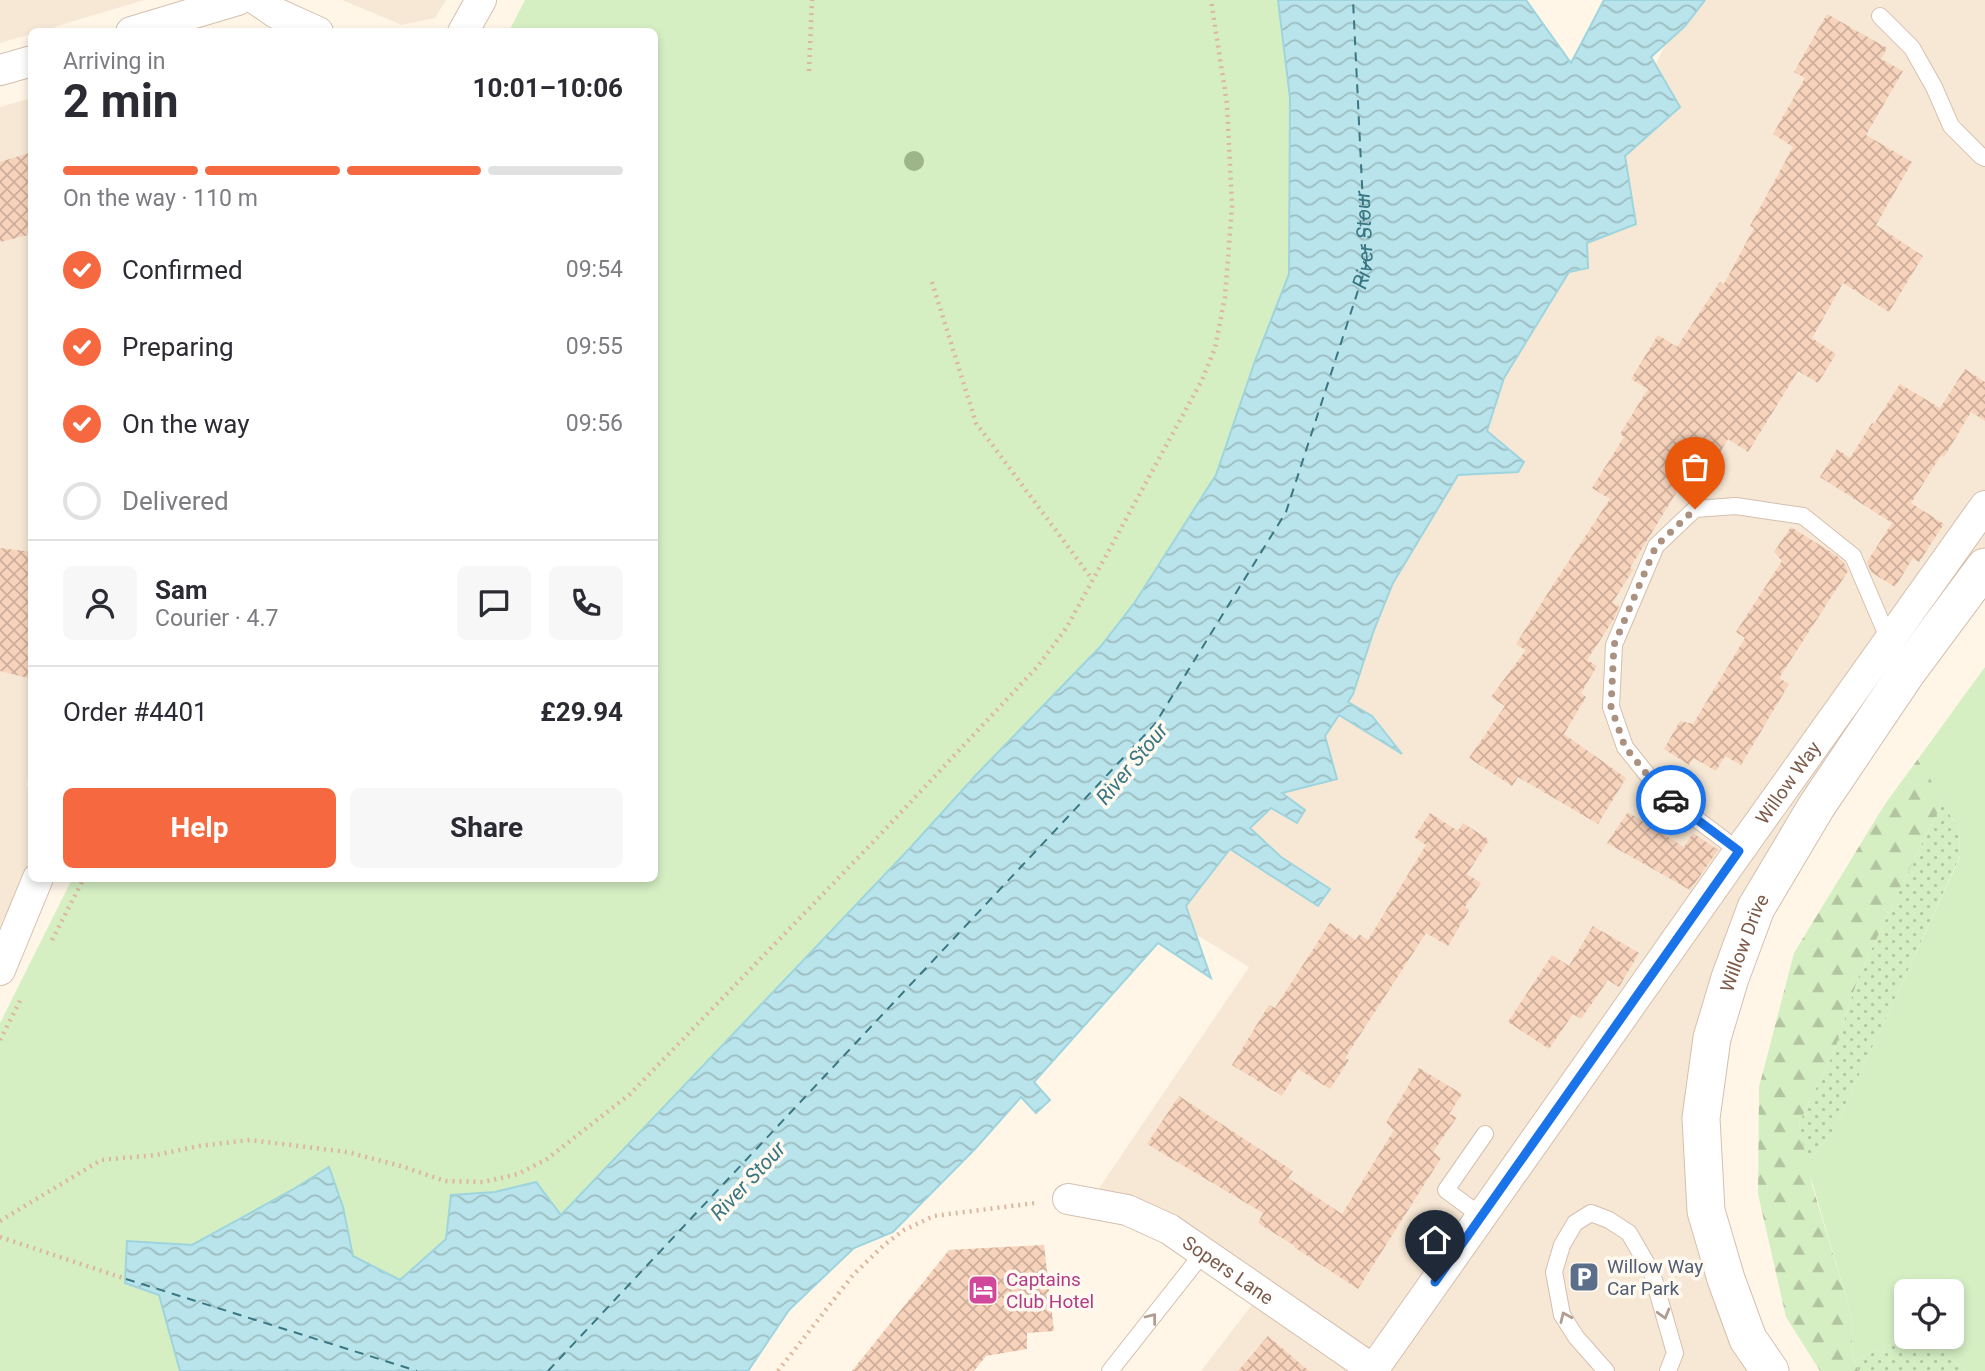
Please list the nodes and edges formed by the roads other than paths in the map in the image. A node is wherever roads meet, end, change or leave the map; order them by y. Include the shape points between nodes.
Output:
1 (238, 0) edge
2 (257, 0) edge
3 (481, 0) edge
4 (1880, 16) dead end
5 (144, 28) edge
6 (308, 28) edge
7 (465, 28) edge
8 (28, 62) edge
9 (0, 70) edge
10 (1985, 158) edge
11 (1985, 506) edge
12 (1985, 567) edge
13 (1889, 640) junction
14 (1739, 851) junction
15 (36, 882) edge
16 (0, 970) edge
17 (1485, 1134) dead end
18 (1068, 1199) road end
19 (1482, 1216) junction
20 (1203, 1253) junction
21 (1374, 1370) edge
22 (1110, 1371) edge
23 (1606, 1371) edge
24 (1668, 1371) edge
25 (1770, 1371) edge

1 - 5 street
2 - 6 street
3 - 7 street
4 - 10 lane via 1912,48 1951,126
8 - 9 street
11 - 13 street, Willow Way
12 - 25 street, Willow Drive via 1816,807 1756,908 1712,1038 1701,1118 1706,1211 1748,1339
13 - 14 street, Willow Way
13 - 14 lane via 1853,556 1803,516 1735,506 1695,509 1656,546 1614,645 1611,707 1625,747 1662,793
14 - 19 street, Willow Way
15 - 16 street
17 - 19 lane via 1447,1190
18 - 20 street, Sopers Lane via 1127,1210 1169,1229
19 - 21 street, Willow Way
20 - 21 street, Sopers Lane
22 -> 20 lane
23 -> 24 lane via 1562,1315 1554,1272 1575,1223 1591,1213 1629,1233 1652,1273 1675,1353

